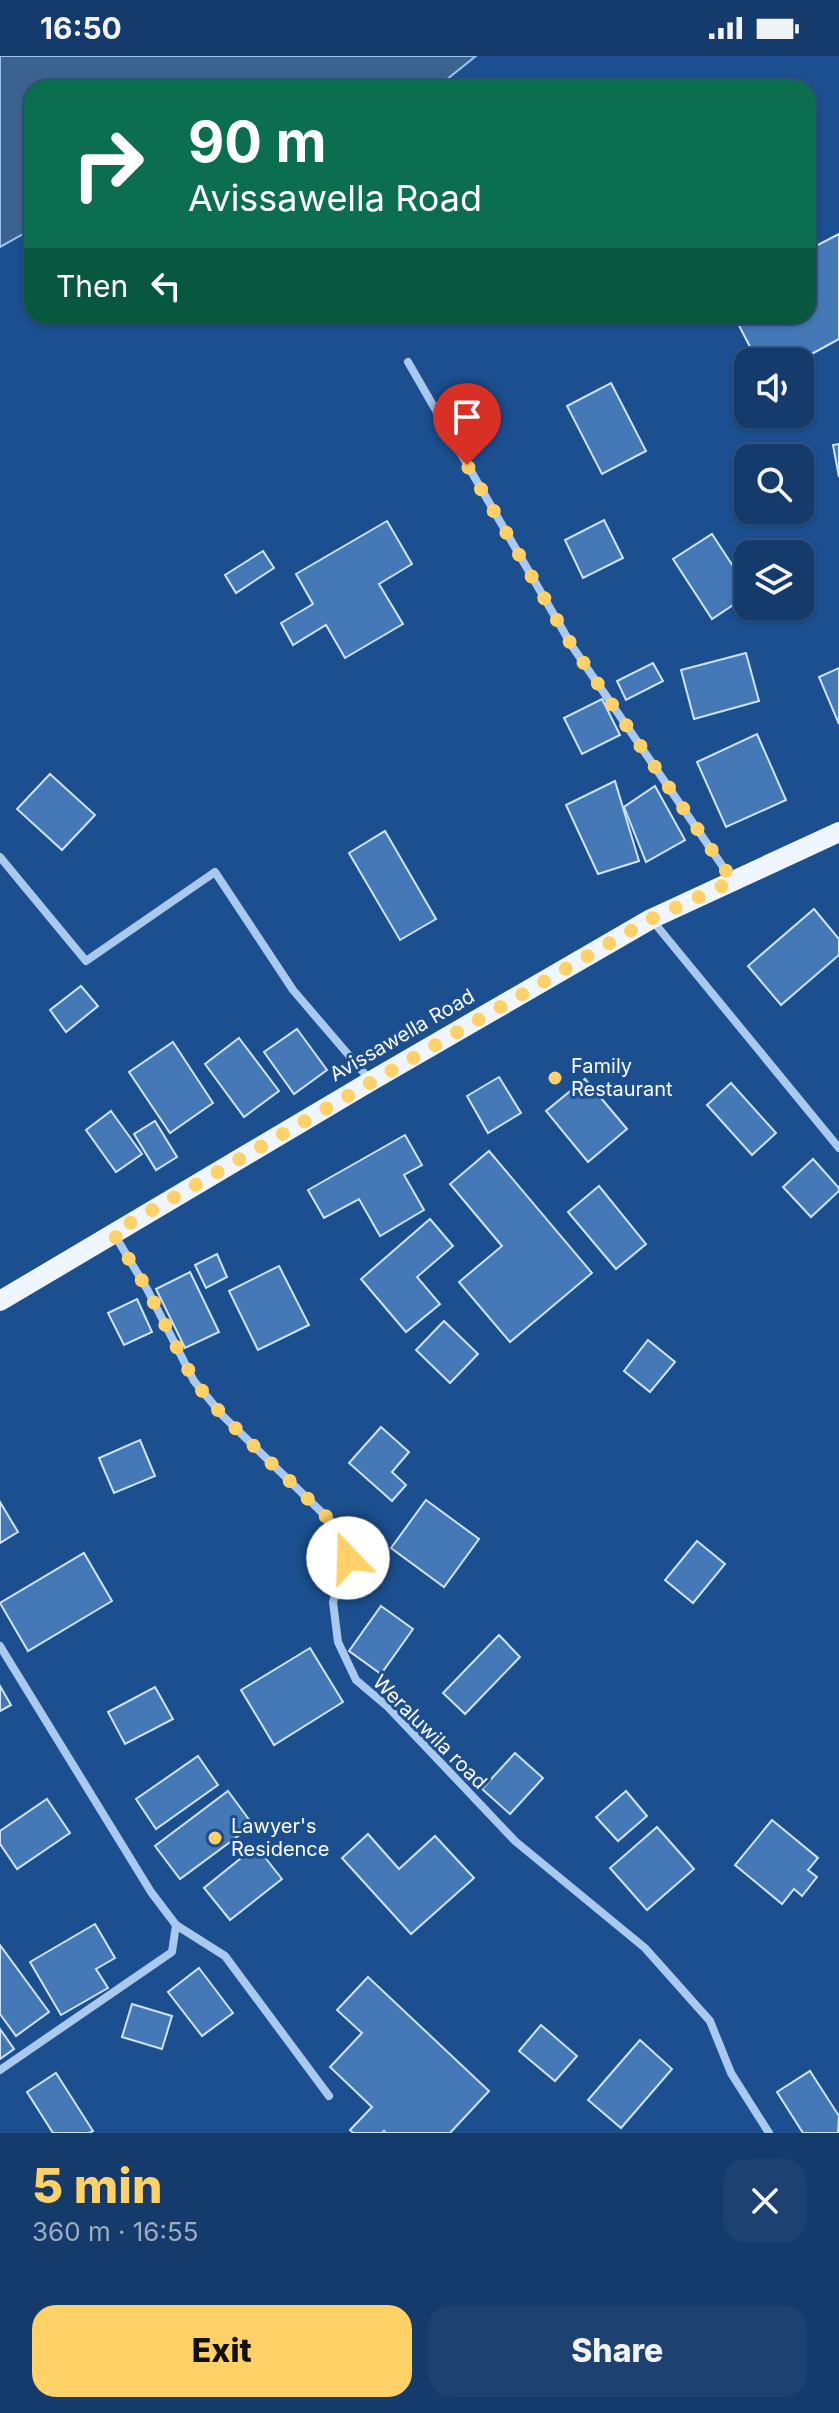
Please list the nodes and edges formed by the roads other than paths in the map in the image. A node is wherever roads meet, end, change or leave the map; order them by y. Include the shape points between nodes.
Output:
1 (408, 362) dead end
2 (839, 832) edge
3 (0, 857) edge
4 (733, 881) junction
5 (651, 919) junction
6 (371, 1081) junction
7 (839, 1148) edge
8 (113, 1233) junction
9 (0, 1301) edge
10 (0, 1646) edge
11 (176, 1925) junction
12 (0, 2070) edge
13 (329, 2096) dead end
14 (769, 2133) edge

1 - 4 street via 572,646
2 - 4 main road, Avissawella Road
3 - 6 street via 86,961 215,872 293,990
4 - 5 main road, Avissawella Road
5 - 6 main road, Avissawella Road
5 - 7 street
6 - 8 main road, Avissawella Road
8 - 9 main road, Avissawella Road
8 - 14 street, Weraluwila road via 194,1381 346,1536 348,1558 333,1602 338,1642 356,1680 515,1841 645,1948 710,2021 731,2073
10 - 11 street
11 - 12 street via 172,1952
11 - 13 street via 225,1956

